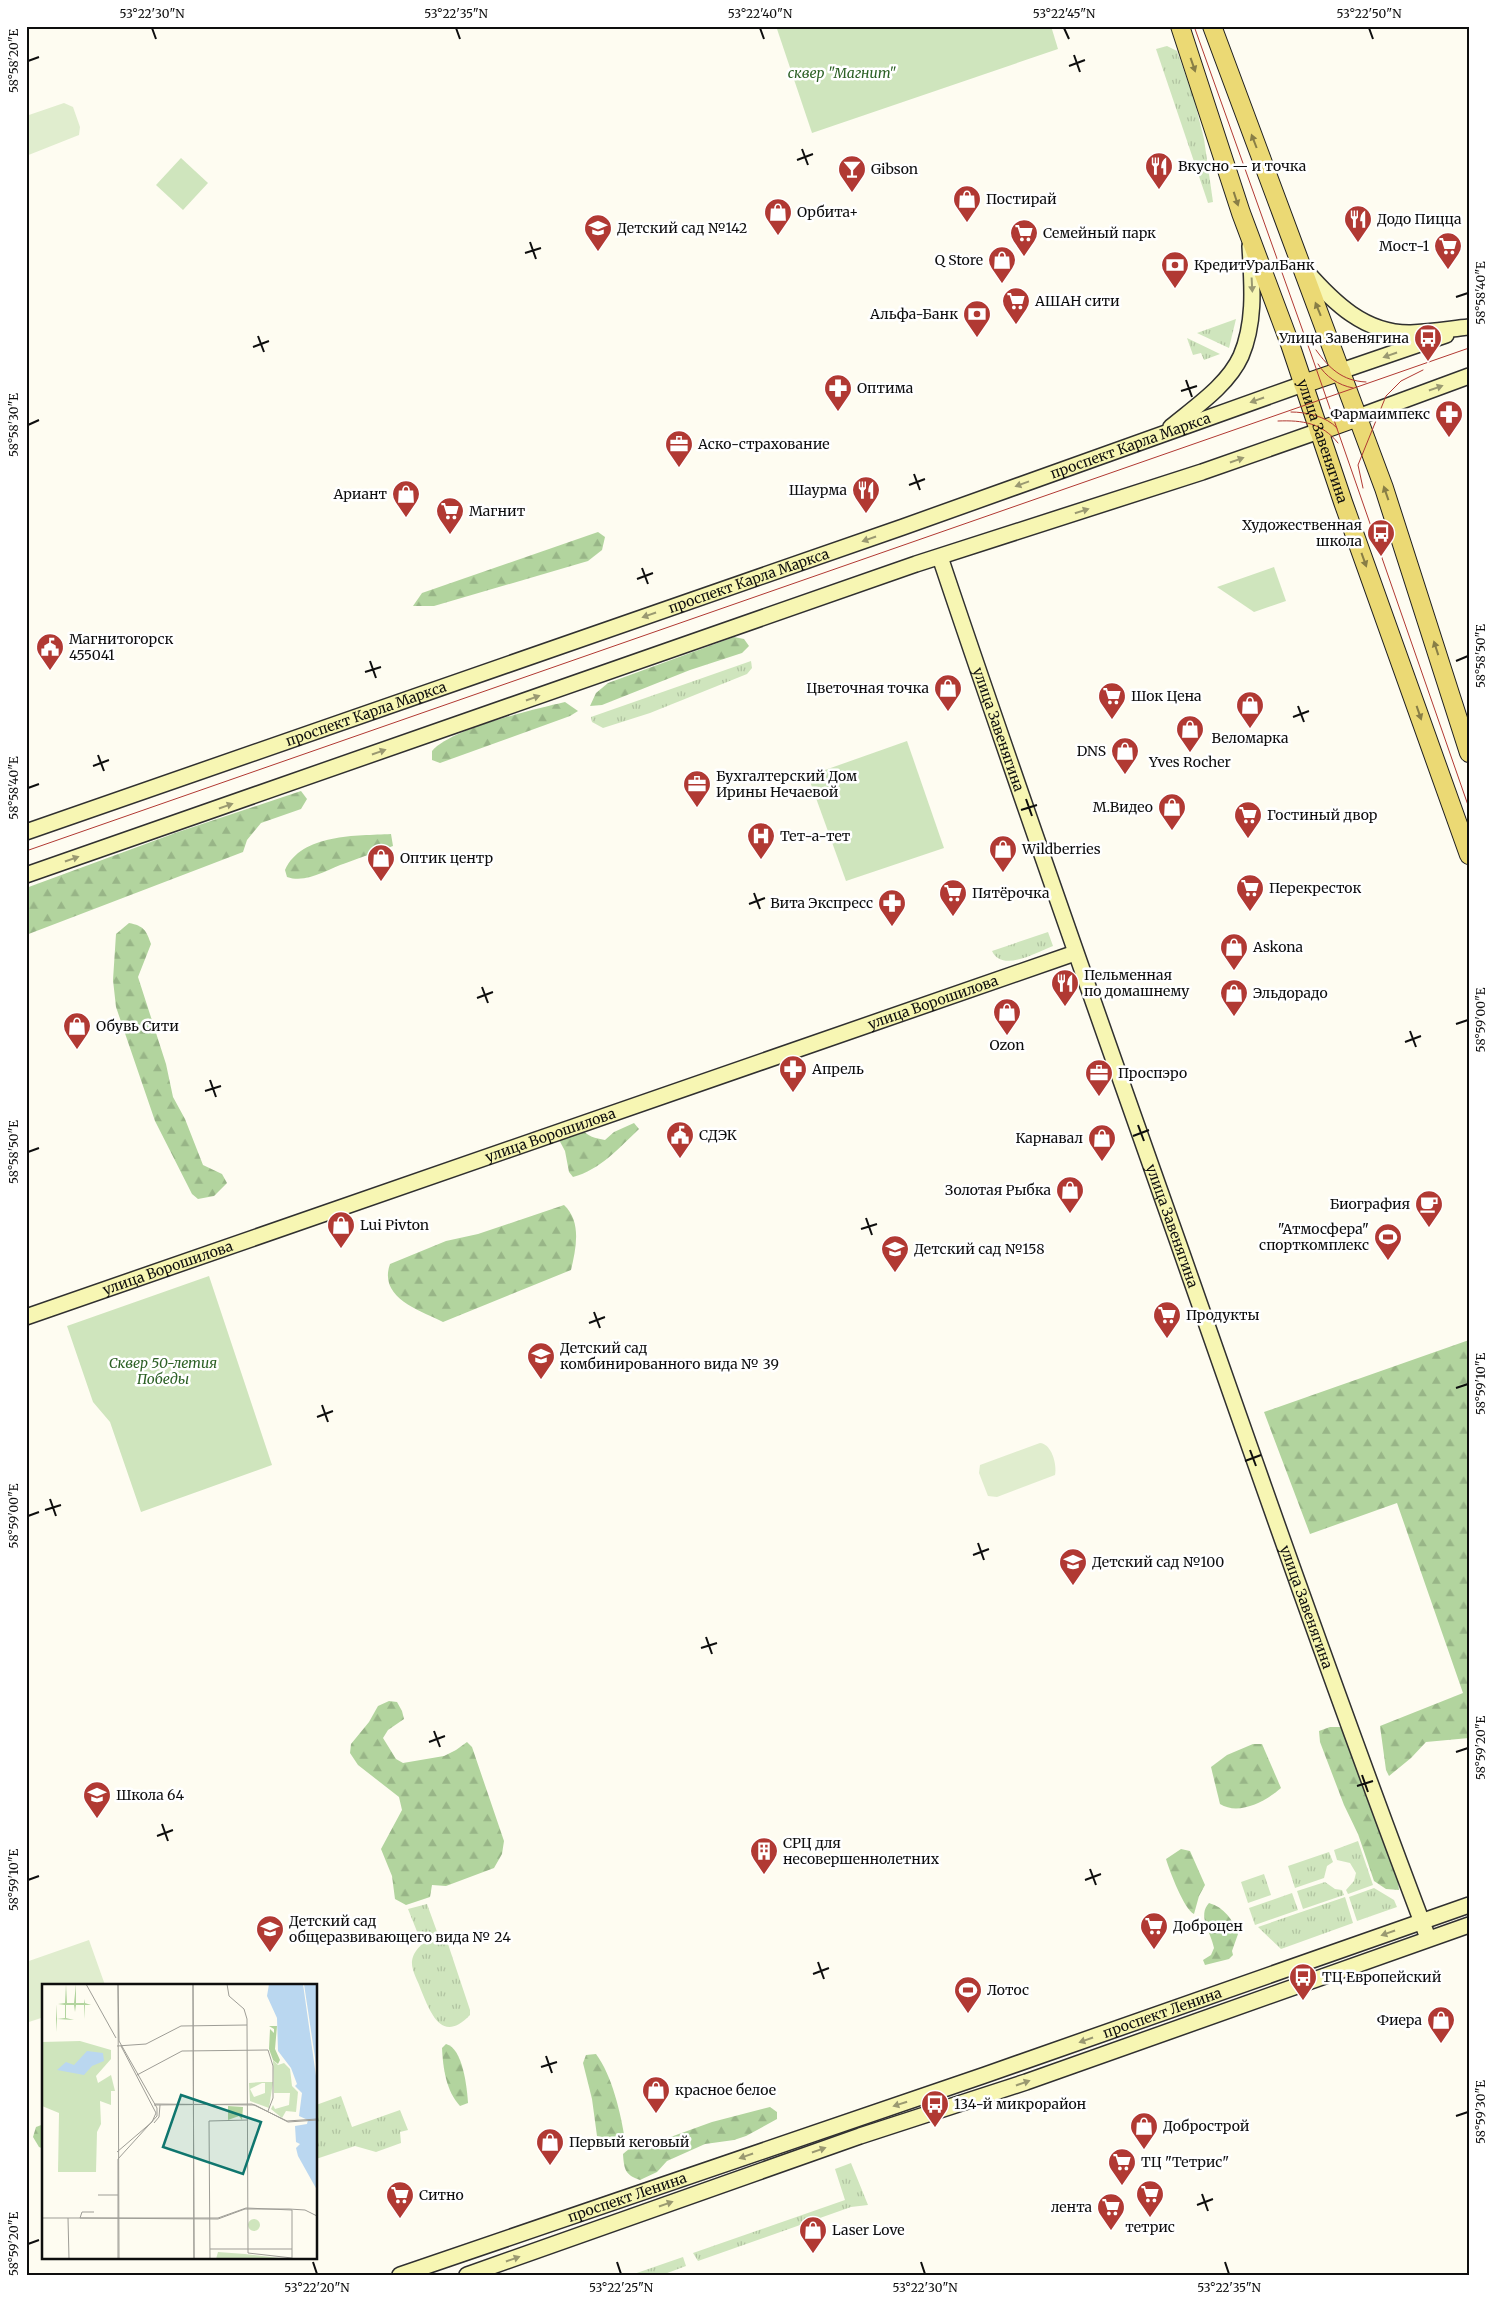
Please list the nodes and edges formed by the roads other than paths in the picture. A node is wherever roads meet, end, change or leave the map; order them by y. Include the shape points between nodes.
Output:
1 (1180, 26) edge
2 (1212, 26) edge
3 (1250, 237) junction
4 (1301, 266) junction
5 (1469, 327) edge
6 (1341, 371) junction
7 (1469, 376) edge
8 (1304, 384) junction
9 (1358, 417) junction
10 (1319, 431) junction
11 (1161, 435) junction
12 (940, 557) junction
13 (1469, 753) edge
14 (26, 832) edge
15 (1469, 854) edge
16 (26, 875) edge
17 (1074, 953) junction
18 (26, 1317) edge
19 (1469, 1905) edge
20 (1421, 1921) junction
21 (1469, 1925) edge
22 (1469, 1929) edge
23 (1452, 1930) junction
24 (1428, 1938) junction
25 (854, 2119) junction
26 (860, 2136) junction
27 (400, 2275) edge
28 (466, 2275) edge

1 -> 3 main road, улица Завенягина
4 -> 2 main road
3 - 8 main road, улица Завенягина
3 -> 11 main road via 1253,298 1240,357 1207,397
4 - 5 main road via 1330,299 1370,326 1410,333
6 -> 4 main road
5 -> 6 main road, проспект Карла Маркса
6 - 8 main road, проспект Карла Маркса
6 - 9 main road
9 -> 7 main road
8 - 10 main road, улица Завенягина
8 -> 11 main road, проспект Карла Маркса
9 - 10 main road
13 -> 9 main road via 1403,543
12 -> 10 main road
10 -> 15 main road, улица Завенягина
11 -> 14 main road, проспект Карла Маркса
16 -> 12 main road
12 - 17 main road, улица Завенягина
17 - 18 main road, улица Ворошилова
17 - 20 main road, улица Завенягина
19 - 20 main road, проспект Ленина
20 - 24 main road, улица Завенягина
20 -> 25 main road, проспект Ленина
21 - 23 main road, проспект Ленина
22 - 23 main road, проспект Ленина
23 - 24 main road, проспект Ленина
26 -> 24 main road, проспект Ленина via 1026,2082
25 - 26 main road
25 -> 27 main road, проспект Ленина
28 -> 26 main road, проспект Ленина

